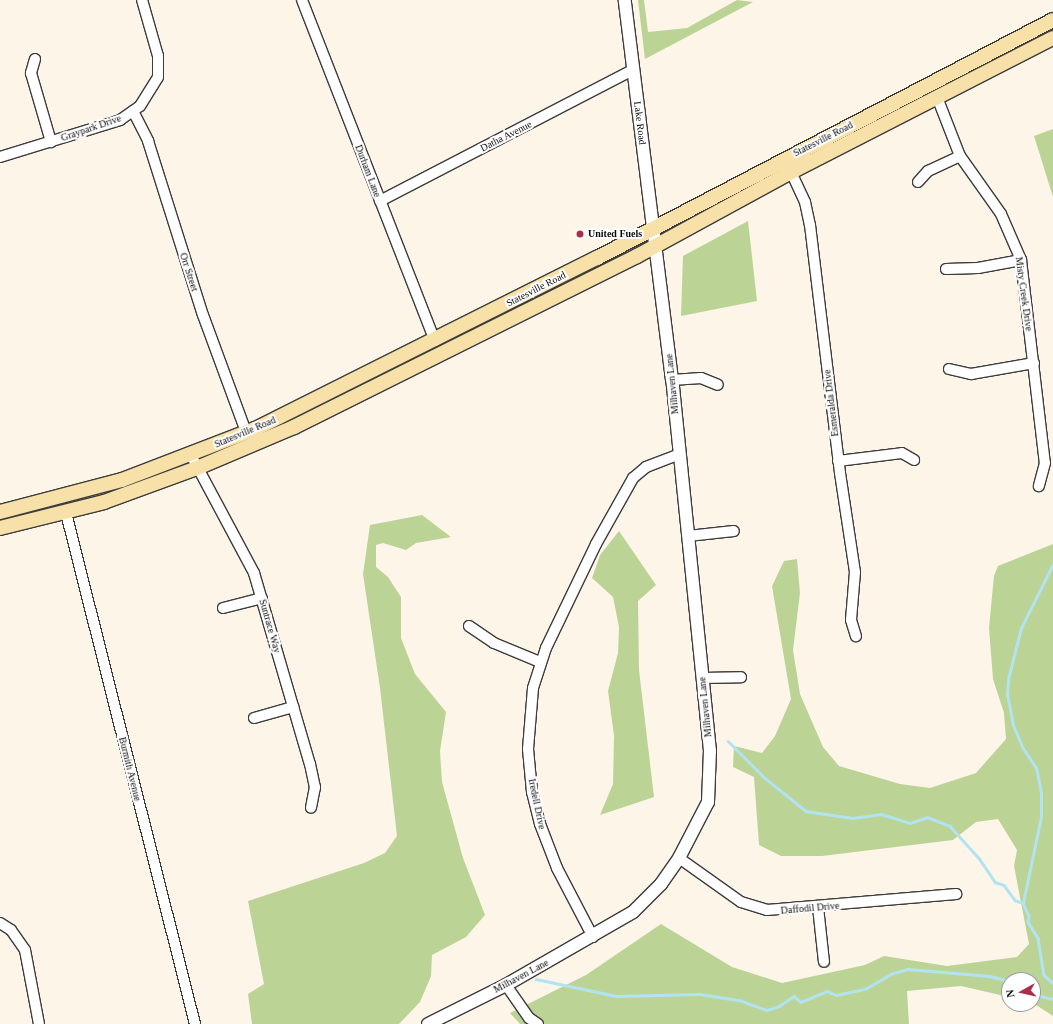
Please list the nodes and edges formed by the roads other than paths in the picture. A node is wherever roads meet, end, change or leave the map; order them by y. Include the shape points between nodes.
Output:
1 (142, 0) edge
2 (625, 0) edge
3 (304, 1) edge
4 (1053, 20) edge
5 (1053, 38) edge
6 (35, 59) dead end
7 (633, 70) junction
8 (937, 97) junction
9 (133, 112) junction
10 (50, 142) junction
11 (960, 156) junction
12 (0, 157) edge
13 (792, 172) junction
14 (918, 182) dead end
15 (380, 202) junction
16 (654, 227) junction
17 (656, 245) junction
18 (1021, 260) junction
19 (946, 269) dead end
20 (435, 341) junction
21 (1034, 363) junction
22 (949, 369) dead end
23 (672, 380) junction
24 (718, 385) dead end
25 (246, 432) junction
26 (680, 454) junction
27 (191, 455) junction
28 (914, 460) dead end
29 (838, 461) junction
30 (197, 468) junction
31 (1038, 486) dead end
32 (0, 512) edge
33 (66, 514) junction
34 (0, 528) edge
35 (734, 531) dead end
36 (688, 536) junction
37 (262, 598) junction
38 (223, 608) dead end
39 (469, 626) dead end
40 (856, 636) dead end
41 (540, 662) junction
42 (741, 676) dead end
43 (702, 678) junction
44 (293, 707) junction
45 (254, 718) dead end
46 (311, 808) dead end
47 (679, 858) junction
48 (956, 894) dead end
49 (818, 907) junction
50 (0, 923) edge
51 (593, 936) junction
52 (824, 962) dead end
53 (506, 985) junction
54 (435, 1022) edge
55 (39, 1024) edge
56 (195, 1024) edge
57 (538, 1024) edge

1 - 9 street, Graypark Drive via 156,39 158,77 152,90
2 - 7 street, Lake Road
3 - 15 street, Durham Lane
4 - 16 main road, Statesville Road
5 - 8 main road, Statesville Road
6 - 10 street via 31,72
7 - 15 street, Datha Avenue
7 - 16 street, Lake Road
8 - 11 street, Misty Creek Drive
8 - 13 main road, Statesville Road
9 - 10 street, Graypark Drive via 120,120
9 - 25 street, Orr Street via 148,141 203,315
10 - 12 street, Graypark Drive
11 - 14 street via 928,171
11 - 18 street, Misty Creek Drive via 1001,214
13 - 17 main road, Statesville Road
13 - 29 street, Esmeralda Drive via 805,202 810,225
15 - 20 street, Durham Lane
16 - 17 street, Lake Road
16 - 20 main road, Statesville Road
17 - 23 street, Milhaven Lane
17 - 30 main road, Statesville Road via 347,402
18 - 19 street via 978,268
18 - 21 street, Misty Creek Drive
20 - 25 main road, Statesville Road
21 - 22 street via 971,374
21 - 31 street, Misty Creek Drive via 1045,463
23 - 24 street via 701,378
23 - 26 street, Milhaven Lane
25 - 27 main road, Statesville Road
26 - 36 street, Milhaven Lane
26 - 41 street, Iredell Drive via 646,467 633,478 593,550
27 - 30 street, Suntrace Way
27 - 32 main road, Statesville Road via 81,492
28 - 29 street via 902,453
29 - 40 street, Esmeralda Drive via 856,572 851,620
30 - 33 main road, Statesville Road
30 - 37 street, Suntrace Way via 250,564
33 - 34 main road, Statesville Road
33 - 56 street, Burmith Avenue
35 - 36 street
36 - 43 street, Milhaven Lane
37 - 38 street
37 - 44 street, Suntrace Way
39 - 41 street via 494,643
41 - 51 street, Iredell Drive via 533,688 529,734 532,792 546,841
42 - 43 street
43 - 47 street, Milhaven Lane via 710,790 706,809
44 - 45 street
44 - 46 street, Suntrace Way via 315,787
47 - 49 street, Daffodil Drive via 747,905 780,911
47 - 51 street, Milhaven Lane via 643,903
48 - 49 street, Daffodil Drive
49 - 52 street
50 - 55 street via 11,930 25,950
51 - 53 street, Milhaven Lane
53 - 54 street, Milhaven Lane
53 - 57 street via 529,1018

